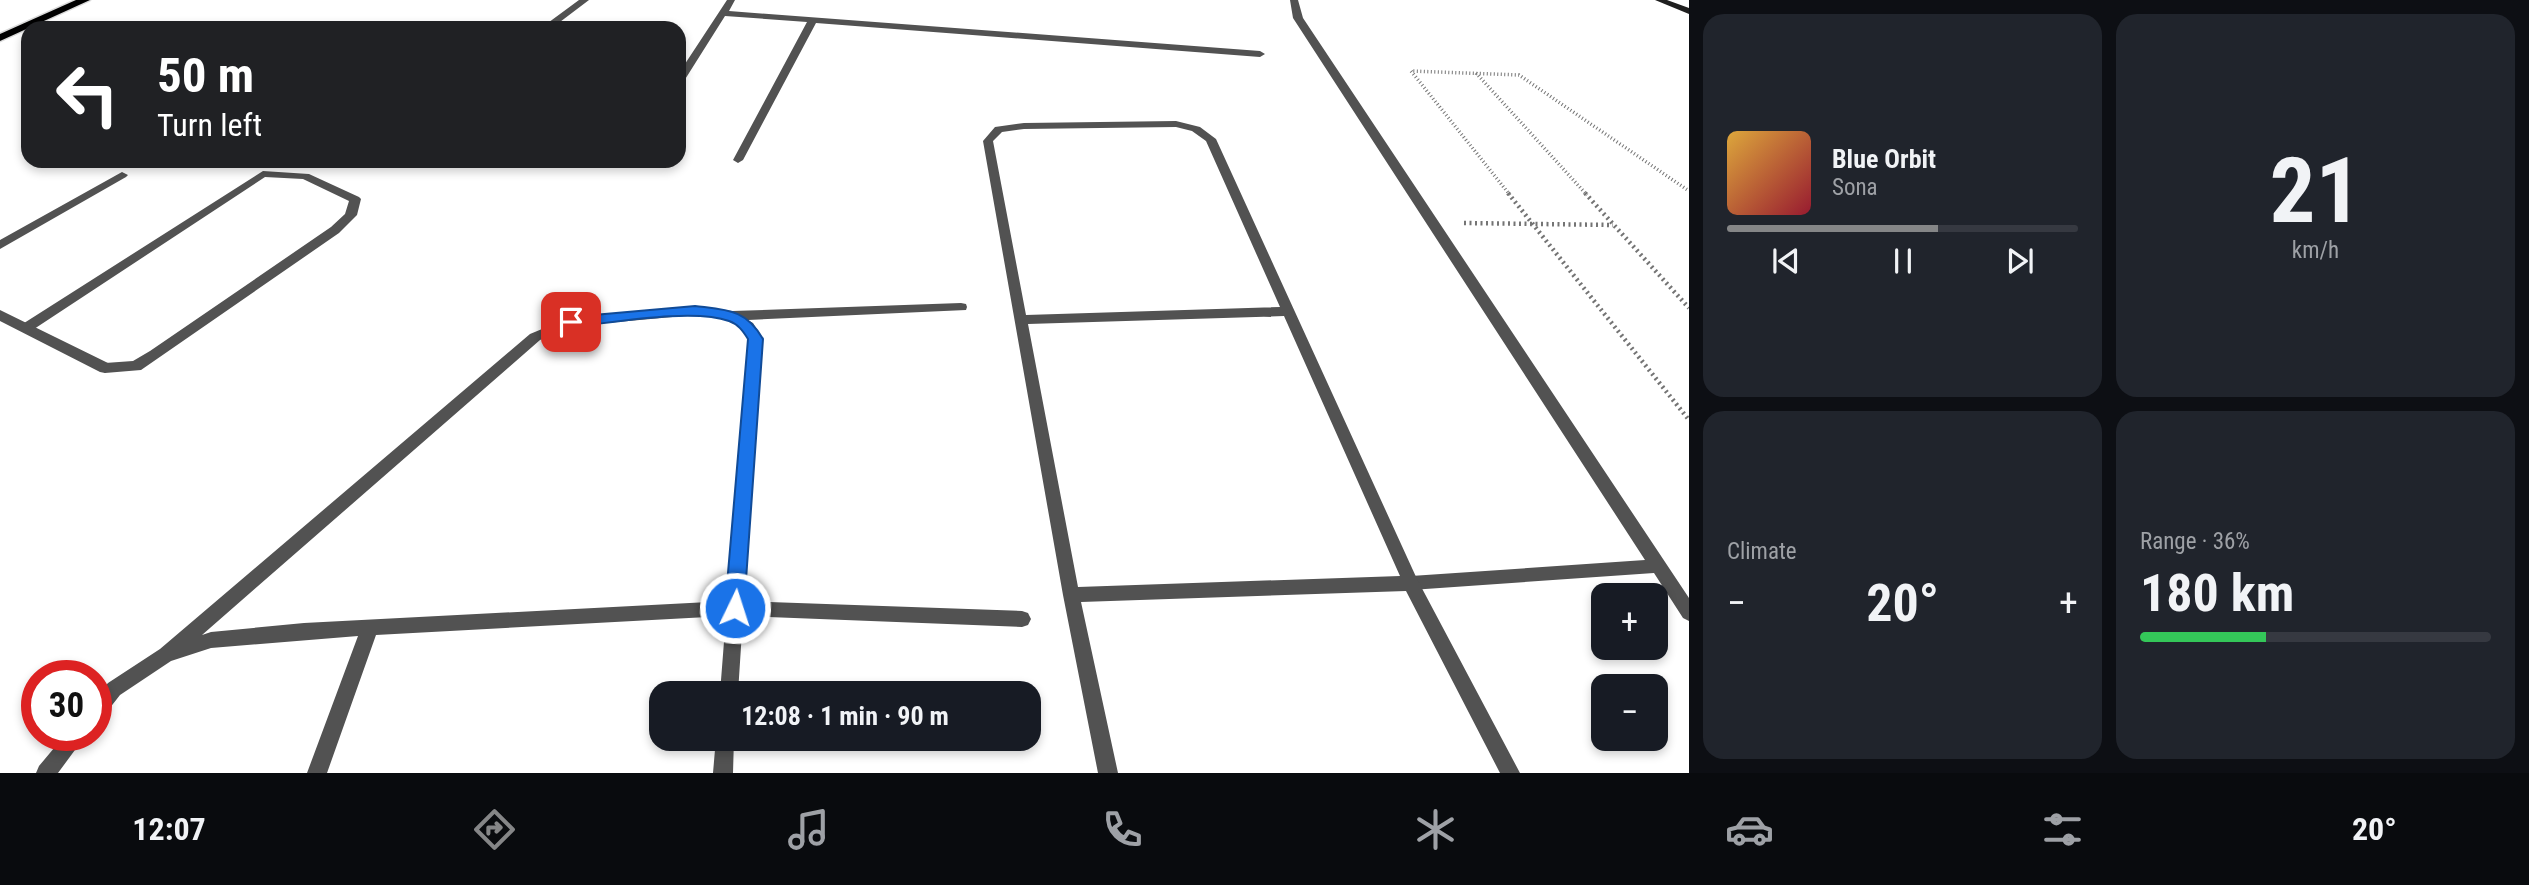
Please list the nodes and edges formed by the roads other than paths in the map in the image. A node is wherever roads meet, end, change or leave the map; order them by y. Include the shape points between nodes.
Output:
1 (85, 0) edge
2 (585, 0) edge
3 (731, 0) edge
4 (1294, 0) edge
5 (1659, 0) edge
6 (1689, 11) edge
7 (723, 13) junction
8 (813, 20) junction
9 (38, 21) edge
10 (556, 21) edge
11 (21, 29) edge
12 (0, 38) edge
13 (1259, 54) dead end
14 (686, 70) edge
15 (738, 160) dead end
16 (122, 175) dead end
17 (0, 245) edge
18 (961, 307) dead end
19 (1289, 311) junction
20 (0, 316) edge
21 (732, 316) junction
22 (1021, 320) junction
23 (26, 328) junction
24 (1658, 566) junction
25 (1411, 583) junction
26 (1071, 595) junction
27 (735, 608) junction
28 (1689, 613) edge
29 (1022, 618) dead end
30 (370, 628) junction
31 (166, 655) junction
32 (730, 681) edge
33 (112, 692) edge
34 (64, 751) edge
35 (724, 751) edge
36 (46, 773) edge
37 (317, 773) edge
38 (723, 773) edge
39 (1108, 773) edge
40 (1510, 773) edge

1 - 9 main road
2 - 10 street
3 - 7 street
4 - 24 street via 1298,18
5 - 6 street
7 - 8 street
7 - 14 street
8 - 13 street
8 - 15 street
11 - 12 main road
16 - 17 street
18 - 21 street
19 - 22 street
19 - 22 street via 1211,139 1176,124 1024,126 999,129 988,141
19 - 25 street
20 - 23 street
21 - 27 street via 748,326 756,339
21 - 31 street via 695,311 571,322 535,337
22 - 26 street
23 - 23 street via 105,368 136,366 335,230 351,215 355,199 305,176 263,174
24 - 25 street
24 - 28 street
25 - 26 street
25 - 40 street
26 - 39 street
27 - 29 street
27 - 30 street
27 - 32 street
30 - 31 street via 211,640
30 - 37 street
31 - 33 street
34 - 36 street
35 - 38 street

